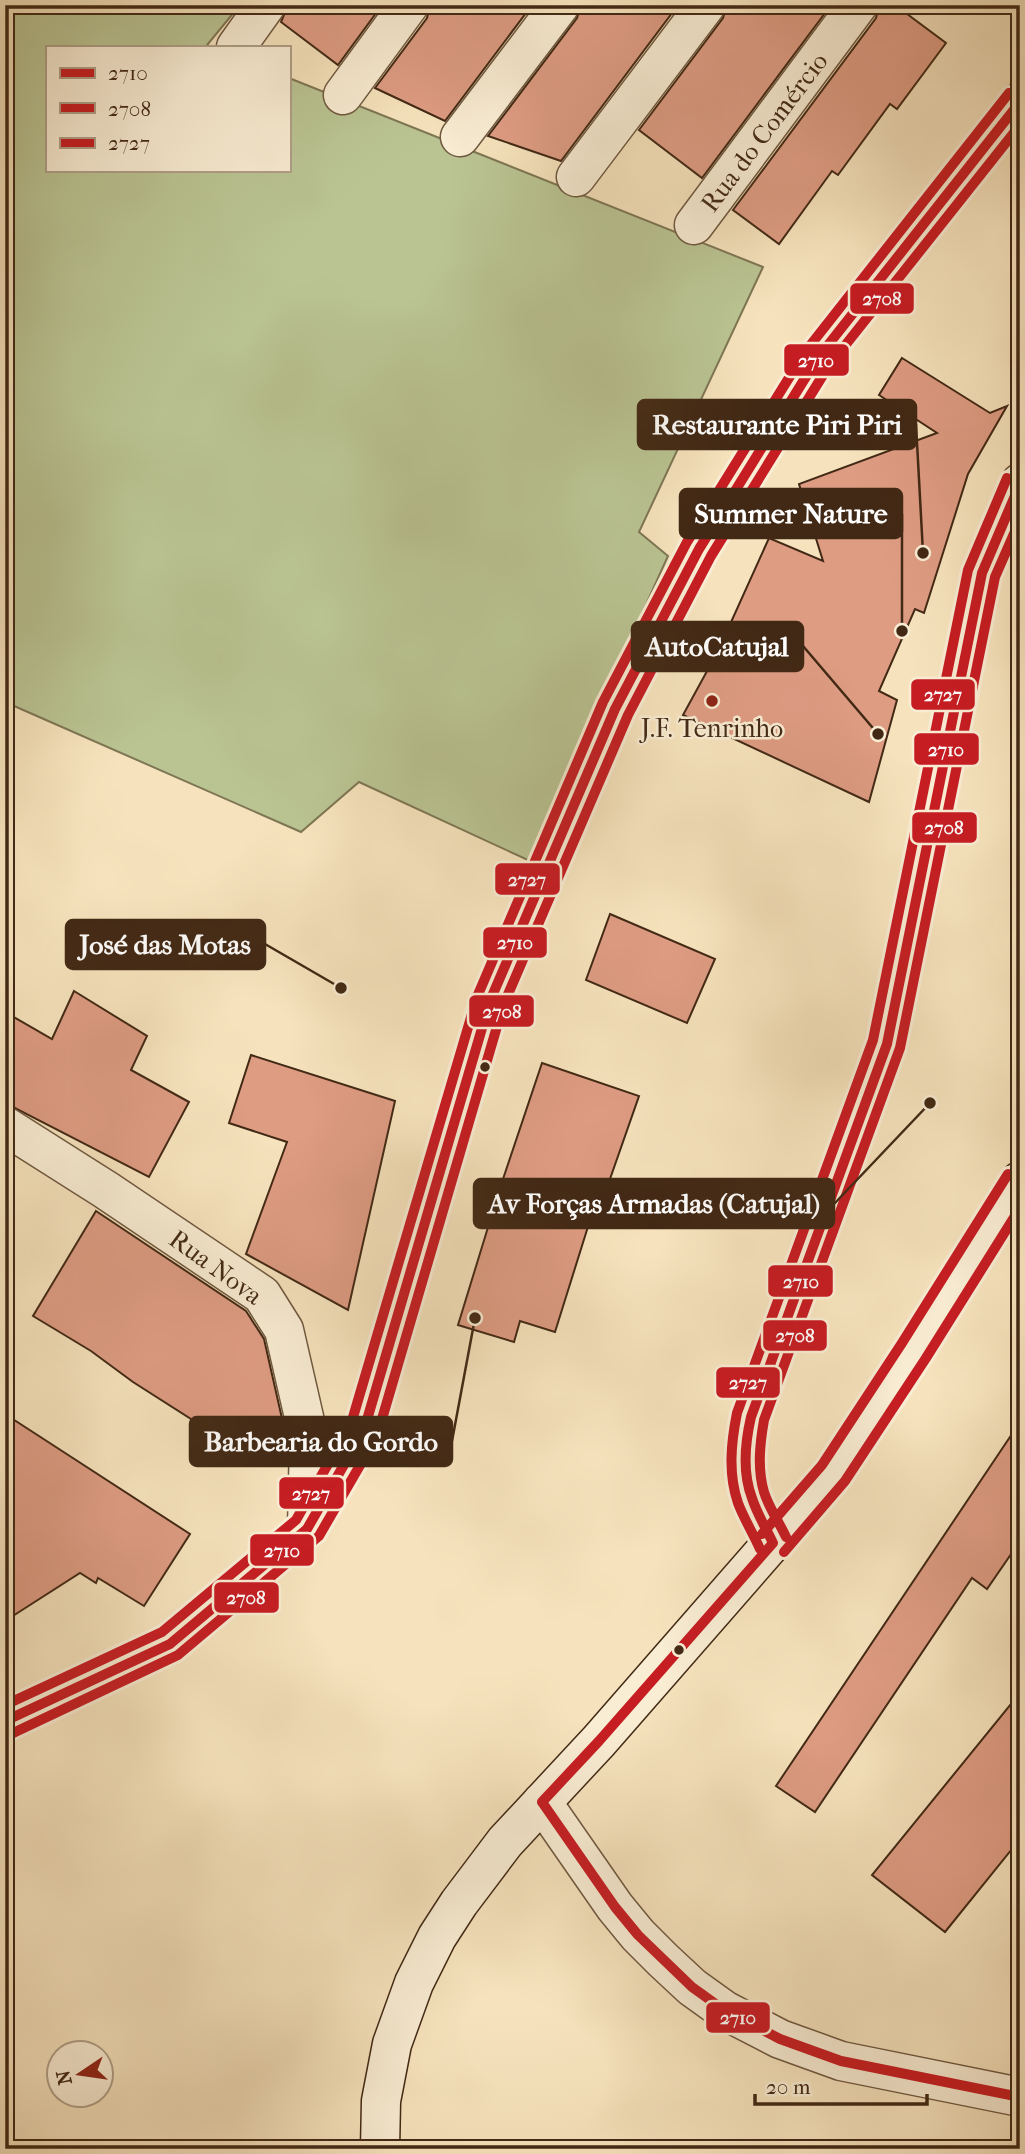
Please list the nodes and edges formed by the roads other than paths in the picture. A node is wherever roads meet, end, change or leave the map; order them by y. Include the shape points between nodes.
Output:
1 (266, 5) edge
2 (409, 5) edge
3 (560, 5) edge
4 (706, 5) edge
5 (858, 5) edge
6 (237, 46) edge
7 (343, 95) dead end
8 (1020, 102) edge
9 (460, 137) dead end
10 (576, 177) dead end
11 (694, 225) dead end
12 (1020, 483) edge
13 (5, 1126) edge
14 (1020, 1181) edge
15 (307, 1529) junction
16 (774, 1542) junction
17 (5, 1721) edge
18 (542, 1802) junction
19 (1020, 2096) edge
20 (380, 2149) edge

1 - 6 street
2 - 7 street
3 - 9 street
4 - 10 street
5 - 11 street, Rua do Comércio
8 - 15 street via 817,359 698,549 615,709 490,1002 364,1430
12 - 16 street via 982,573 887,1044 747,1430 750,1494
13 - 15 street, Rua Nova via 262,1295 284,1330 309,1440
14 - 16 street via 840,1462
15 - 17 street via 170,1644
16 - 18 street
18 - 19 street via 638,1935 724,2011 780,2039 841,2061
18 - 20 street via 459,1903 414,1983 392,2044

